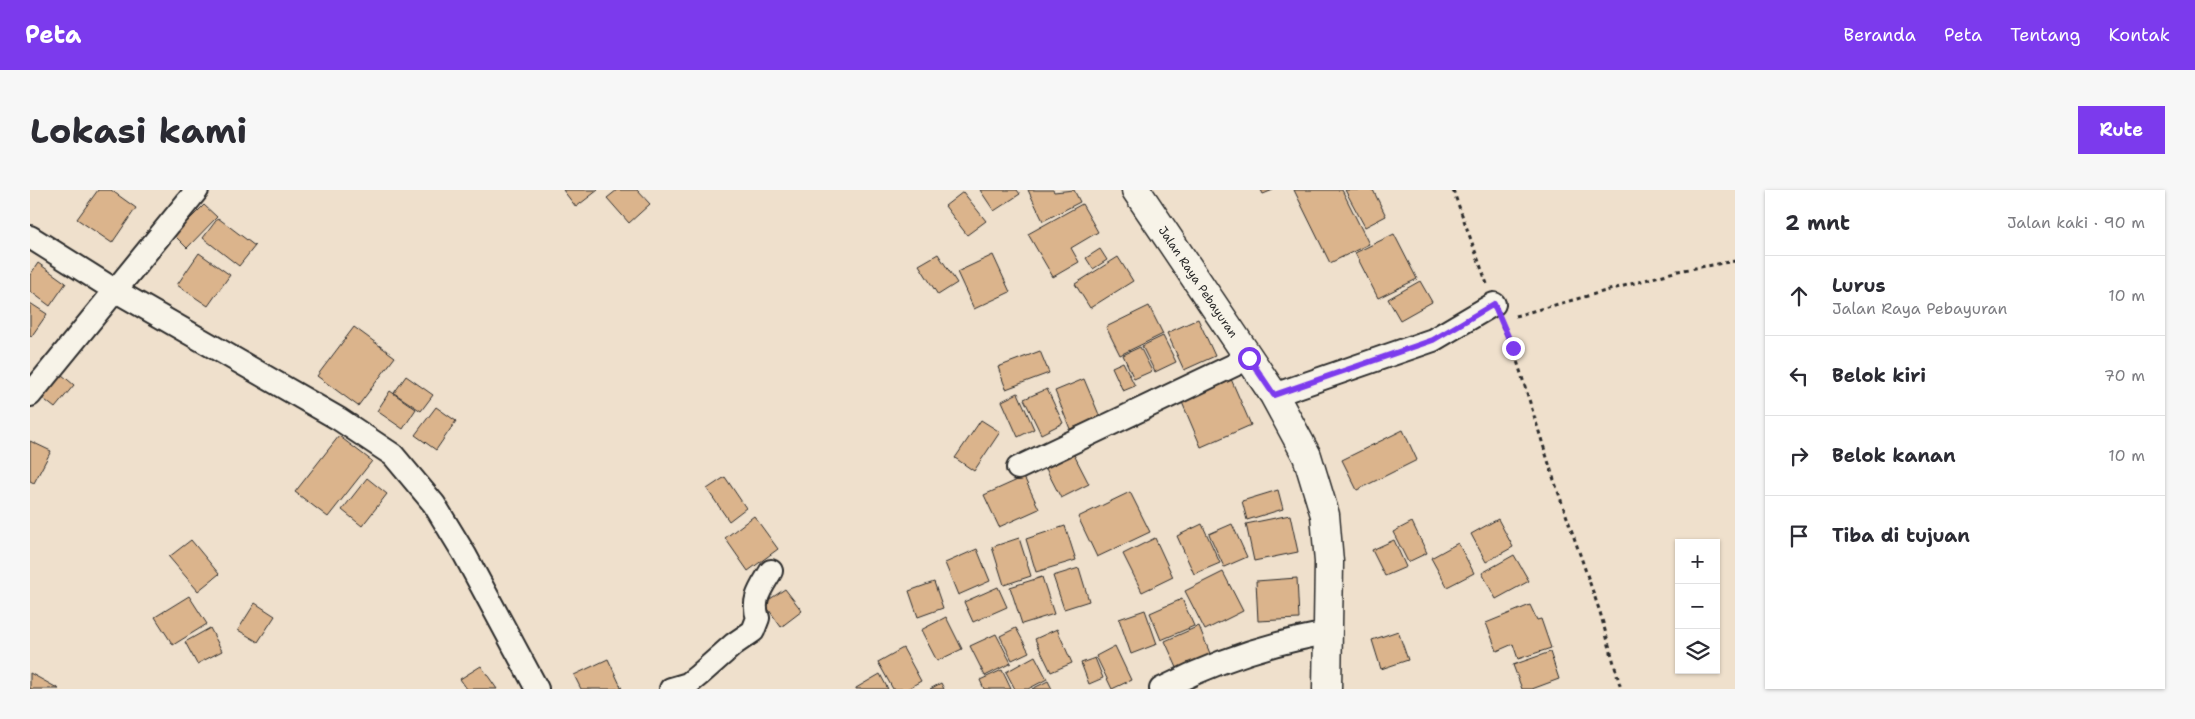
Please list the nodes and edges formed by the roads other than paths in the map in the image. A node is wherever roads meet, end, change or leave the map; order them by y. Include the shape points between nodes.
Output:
1 (197, 190) edge
2 (1136, 190) edge
3 (30, 237) edge
4 (116, 291) junction
5 (1497, 312) road end
6 (1249, 358) junction
7 (30, 395) edge
8 (1274, 395) junction
9 (1018, 468) dead end
10 (771, 571) dead end
11 (1328, 633) junction
12 (537, 689) edge
13 (671, 689) edge
14 (1161, 689) edge
15 (1327, 689) edge

1 - 4 street
2 - 6 main road, Jalan Raya Pebayuran
3 - 4 street
4 - 7 street
4 - 12 street via 339,419 393,455 434,504 465,554
5 - 8 street via 1433,340
6 - 8 main road, Jalan Raya Pebayuran
6 - 9 street
8 - 11 main road, Jalan Raya Pebayuran via 1307,456 1325,515 1329,562
10 - 13 street via 755,600 758,618 753,631 688,684
11 - 14 street via 1255,649 1185,676
11 - 15 main road, Jalan Raya Pebayuran

